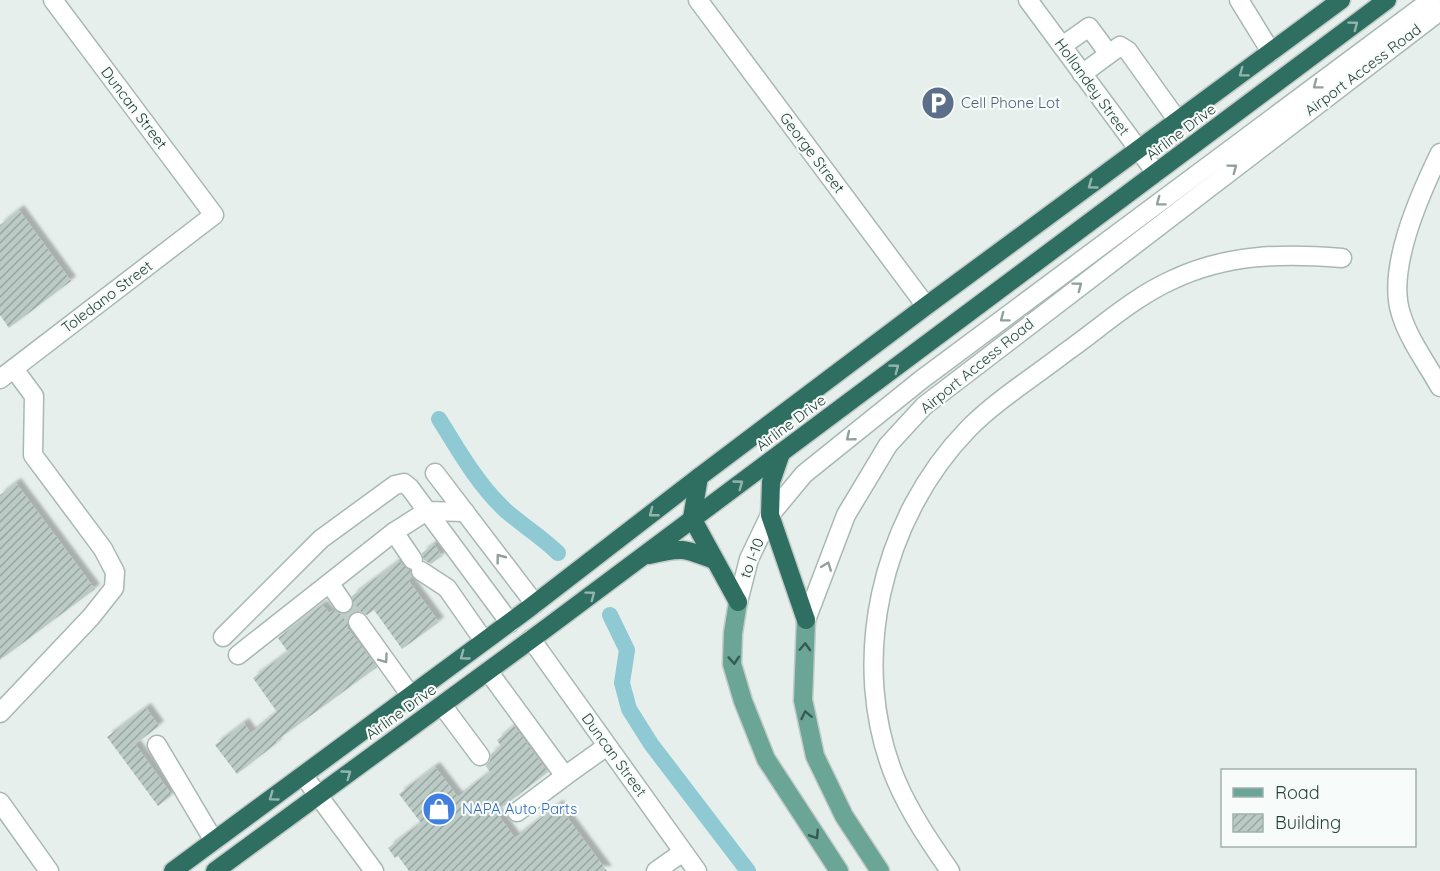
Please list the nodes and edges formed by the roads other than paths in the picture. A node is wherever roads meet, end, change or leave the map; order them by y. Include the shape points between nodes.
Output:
1 (53, 0) edge
2 (698, 0) edge
3 (1028, 0) edge
4 (1239, 0) edge
5 (1341, 0) edge
6 (1387, 0) edge
7 (1431, 0) edge
8 (1440, 11) edge
9 (1062, 46) junction
10 (1271, 52) junction
11 (1109, 54) junction
12 (1082, 74) junction
13 (1178, 121) junction
14 (1139, 150) junction
15 (1440, 153) edge
16 (1156, 173) junction
17 (214, 215) joint
18 (1342, 258) dead end
19 (926, 306) junction
20 (5, 373) edge
21 (1440, 387) edge
22 (781, 453) junction
23 (435, 473) dead end
24 (699, 477) junction
25 (426, 511) junction
26 (465, 512) junction
27 (770, 515) junction
28 (692, 518) junction
29 (394, 532) junction
30 (639, 558) junction
31 (714, 560) junction
32 (330, 584) junction
33 (738, 602) junction
34 (343, 603) tunnel mouth
35 (535, 604) junction
36 (806, 620) junction
37 (358, 622) tunnel mouth
38 (510, 623) junction
39 (223, 638) dead end
40 (531, 639) junction
41 (484, 641) junction
42 (238, 656) dead end
43 (488, 671) junction
44 (411, 696) junction
45 (442, 705) junction
46 (0, 713) edge
47 (158, 745) dead end
48 (607, 746) junction
49 (480, 756) dead end
50 (303, 775) junction
51 (566, 776) junction
52 (318, 795) junction
53 (0, 802) edge
54 (517, 812) dead end
55 (214, 841) junction
56 (683, 852) junction
57 (49, 871) edge
58 (173, 871) edge
59 (215, 871) edge
60 (374, 871) edge
61 (656, 871) edge
62 (697, 871) edge
63 (839, 871) edge
64 (880, 871) edge
65 (950, 871) edge

1 - 17 street, Duncan Street
2 - 19 street, George Street
3 - 9 street, Hollandey Street
4 - 10 street
5 - 10 highway, Airline Drive
16 -> 6 highway, Airline Drive
7 -> 27 street, Airport Access Road via 921,380 804,474
36 -> 8 street, Airport Access Road via 846,515 888,445 924,406
9 - 11 street via 1089,27
9 - 12 street, Hollandey Street
10 -> 13 highway, Airline Drive
11 - 12 street
11 - 13 street via 1120,45 1128,51
12 - 14 street, Hollandey Street
13 - 14 highway, Airline Drive
14 - 16 street, Hollandey Street
14 -> 19 highway, Airline Drive
15 - 21 street via 1411,220 1402,252 1397,297 1405,327
22 -> 16 highway, Airline Drive
17 - 20 street, Toledano Street
18 - 65 street via 1254,256 1171,280 1132,304 1005,398 970,427 944,456 898,536 881,591 874,645 874,689 883,738 896,778 912,813
19 - 24 highway, Airline Drive
20 - 46 street via 34,396 33,455 116,572 114,588 91,617
22 - 27 highway via 771,482
28 -> 22 highway, Airline Drive
23 - 26 street
24 - 28 highway
24 -> 35 highway, Airline Drive
25 - 26 street
25 - 29 street
25 - 38 street
25 - 39 street via 410,488 404,483 395,485 321,539
35 -> 26 street
27 - 33 street, to I-10 via 749,559
27 - 36 highway
28 - 30 highway, Airline Drive
28 - 31 highway
29 - 32 street
29 - 41 street via 417,565 447,588
30 - 31 highway via 676,548
40 -> 30 highway, Airline Drive
31 - 33 highway
32 - 34 street
32 - 42 street
33 -> 63 main road via 732,664 743,701 766,759
35 - 38 highway, Airline Drive
64 -> 36 main road, Airport Access Road via 844,816 815,756 803,700
37 -> 44 street
38 - 41 highway, Airline Drive
40 - 43 highway, Airline Drive
40 - 48 street, Duncan Street
41 -> 44 highway, Airline Drive
43 - 45 highway, Airline Drive
43 - 51 street
44 - 50 highway, Airline Drive
45 - 49 street
52 -> 45 highway, Airline Drive
47 - 55 street
48 - 51 street
48 - 56 street, Duncan Street
50 - 52 street
50 -> 55 highway, Airline Drive
51 - 54 street
52 - 59 highway, Airline Drive
52 - 60 street
53 - 57 street
55 - 58 highway, Airline Drive
56 - 61 street
56 - 62 street, Duncan Street

